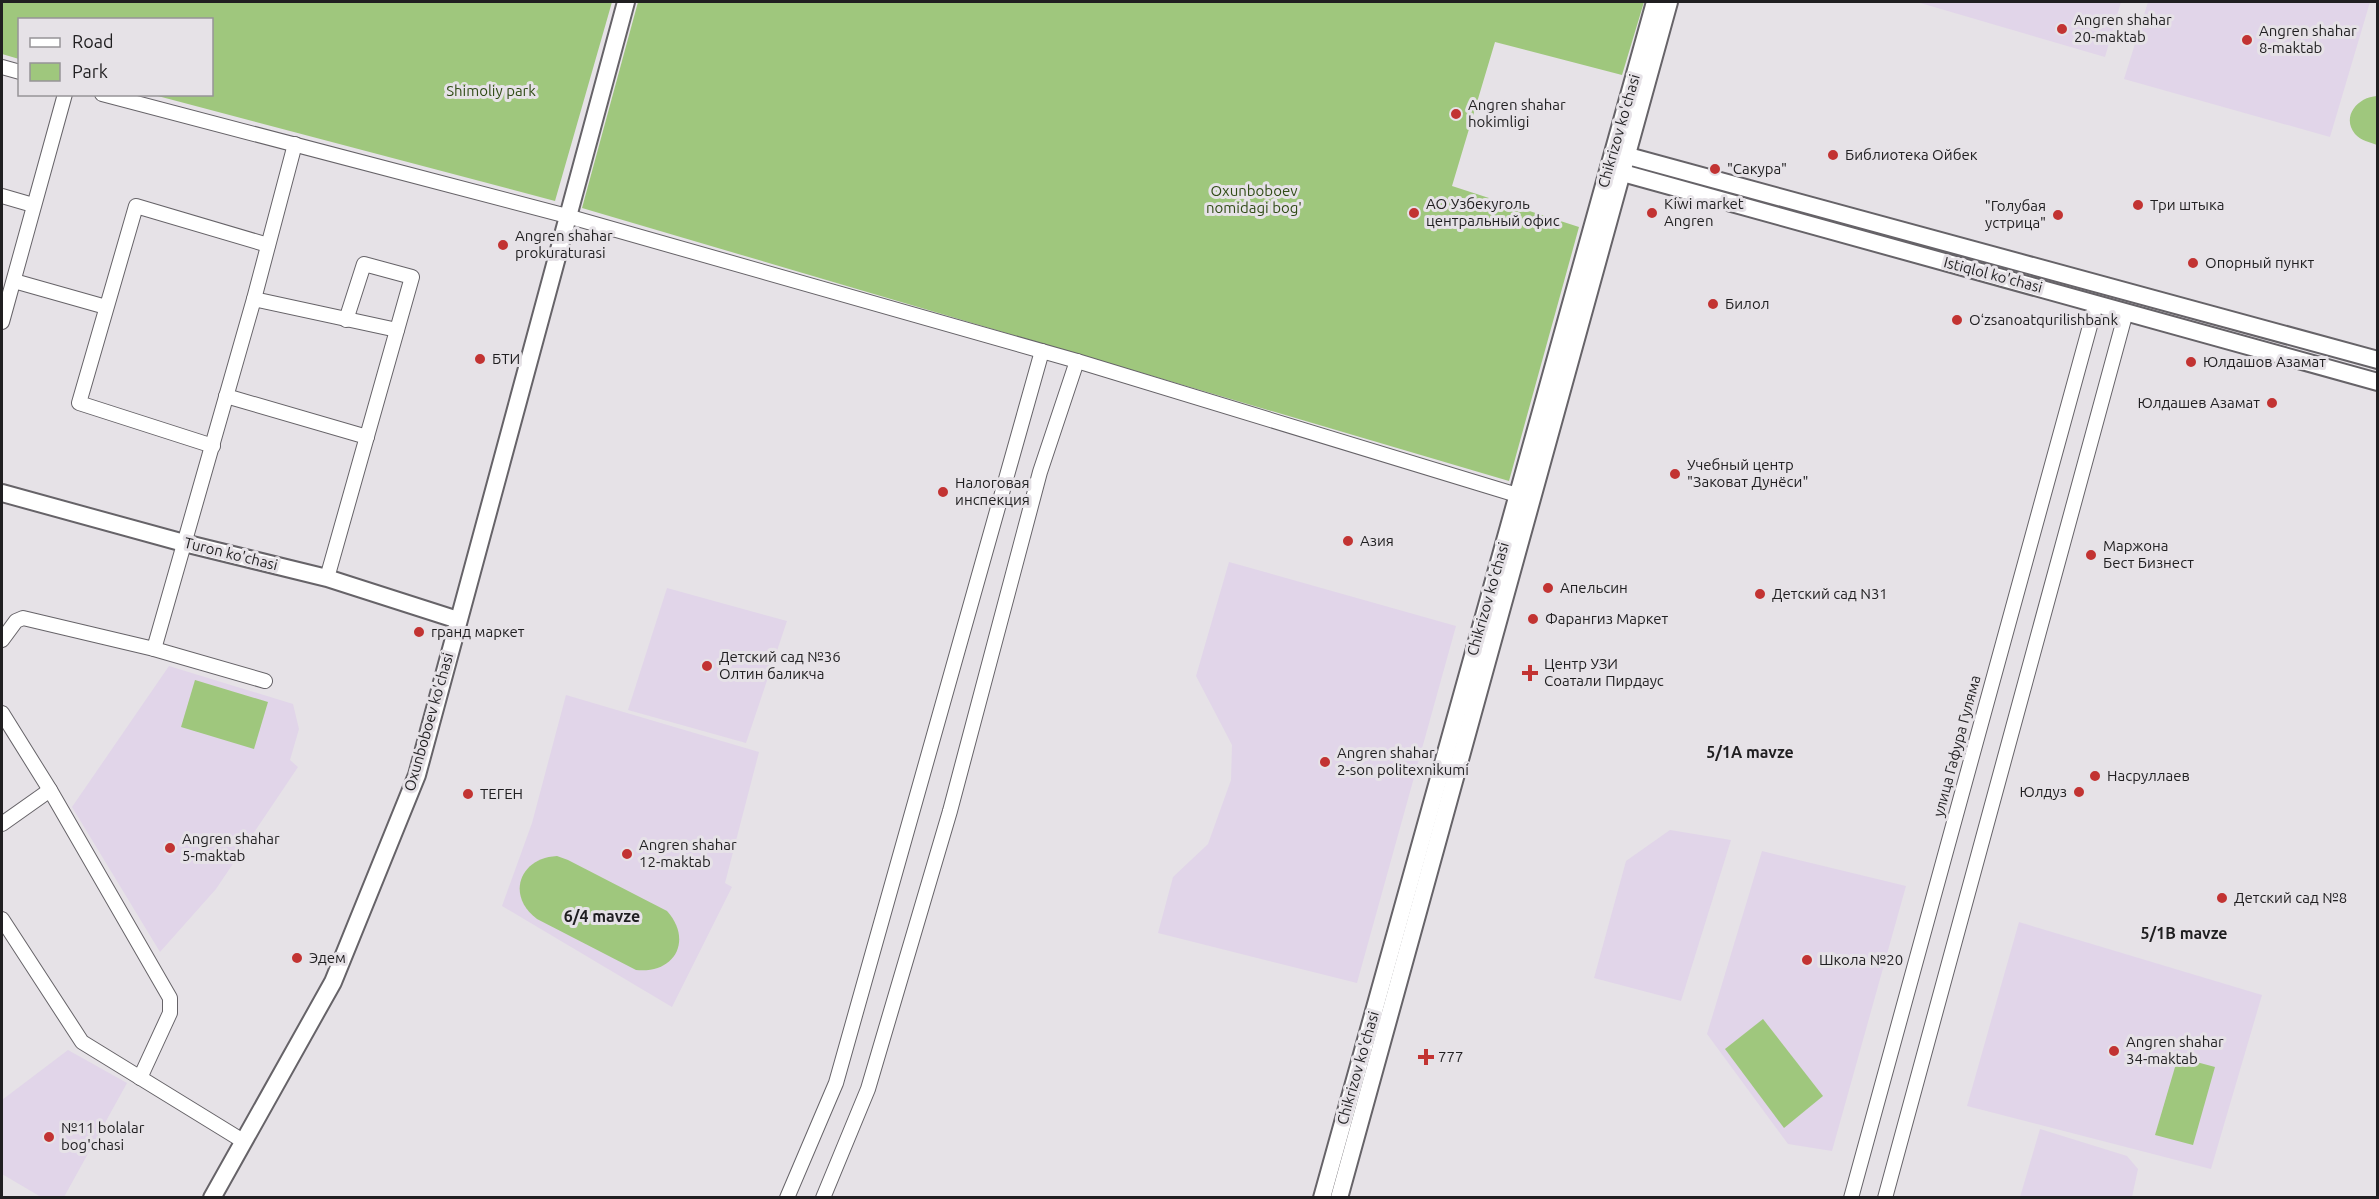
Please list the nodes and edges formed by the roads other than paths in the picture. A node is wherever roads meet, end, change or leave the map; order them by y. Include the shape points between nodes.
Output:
1 (626, 2) edge
2 (1655, 2) edge
3 (1669, 2) edge
4 (2, 67) edge
5 (18, 71) edge
6 (64, 96) edge
7 (110, 96) edge
8 (295, 144) junction
9 (1620, 154) junction
10 (1615, 171) junction
11 (2, 196) edge
12 (33, 205) junction
13 (567, 216) junction
14 (1602, 217) junction
15 (268, 245) junction
16 (14, 281) junction
17 (254, 299) junction
18 (2096, 304) junction
19 (106, 308) junction
20 (2187, 308) junction
21 (2126, 312) junction
22 (346, 320) junction
23 (2, 322) edge
24 (2181, 327) junction
25 (397, 330) junction
26 (1042, 351) junction
27 (1077, 360) junction
28 (2378, 360) edge
29 (2378, 382) edge
30 (226, 396) junction
31 (367, 437) junction
32 (213, 446) junction
33 (2, 493) edge
34 (1517, 495) junction
35 (184, 543) junction
36 (327, 578) junction
37 (458, 620) junction
38 (2, 640) edge
39 (154, 649) junction
40 (265, 681) dead end
41 (2, 713) edge
42 (50, 790) junction
43 (2, 825) edge
44 (2, 919) edge
45 (140, 1078) junction
46 (243, 1141) junction
47 (212, 1197) edge
48 (787, 1197) edge
49 (823, 1197) edge
50 (1322, 1197) edge
51 (1339, 1197) edge
52 (1851, 1197) edge
53 (1885, 1197) edge

1 - 13 main road, Oxunboboev ko'chasi
2 - 9 main road, Chikrizov ko'chasi
3 - 9 main road, Chikrizov ko'chasi
4 - 5 street
6 - 12 street
7 - 8 street
8 - 13 street
8 - 15 street
9 - 10 main road, Chikrizov ko'chasi
9 - 20 main road, Istiqlol ko'chasi
10 - 14 main road, Chikrizov ko'chasi
10 - 18 main road, Istiqlol ko'chasi
11 - 12 street
12 - 16 street
13 - 26 street
13 - 37 main road, Oxunboboev ko'chasi
14 - 34 main road, Chikrizov ko'chasi
14 - 51 main road, Chikrizov ko'chasi
15 - 17 street
15 - 19 street via 136,206
16 - 19 street
16 - 23 street
17 - 22 street
17 - 30 street
18 - 21 main road, Istiqlol ko'chasi
18 - 52 street, улица Гафура Гуляма
19 - 32 street via 80,403
20 - 24 main road
20 - 28 main road, Istiqlol ko'chasi
21 - 24 main road, Istiqlol ko'chasi
21 - 53 street
22 - 25 street
22 - 25 street via 363,264 412,277
24 - 29 main road, Istiqlol ko'chasi
25 - 31 street
26 - 27 street
26 - 48 street via 836,1083
27 - 34 street
27 - 49 street via 1040,472 950,811 868,1089
30 - 31 street
30 - 32 street
31 - 36 street
32 - 35 street
33 - 35 main road, Turon ko'chasi
34 - 50 main road, Chikrizov ko'chasi
35 - 36 main road, Turon ko'chasi
35 - 39 street
36 - 37 main road, Turon ko'chasi
37 - 46 main road, Oxunboboev ko'chasi via 417,775 333,982
38 - 39 street via 23,618
39 - 40 street
41 - 42 street
42 - 43 street
42 - 45 street via 170,998 170,1013
44 - 45 street via 82,1042
45 - 46 street
46 - 47 main road, Oxunboboev ko'chasi

